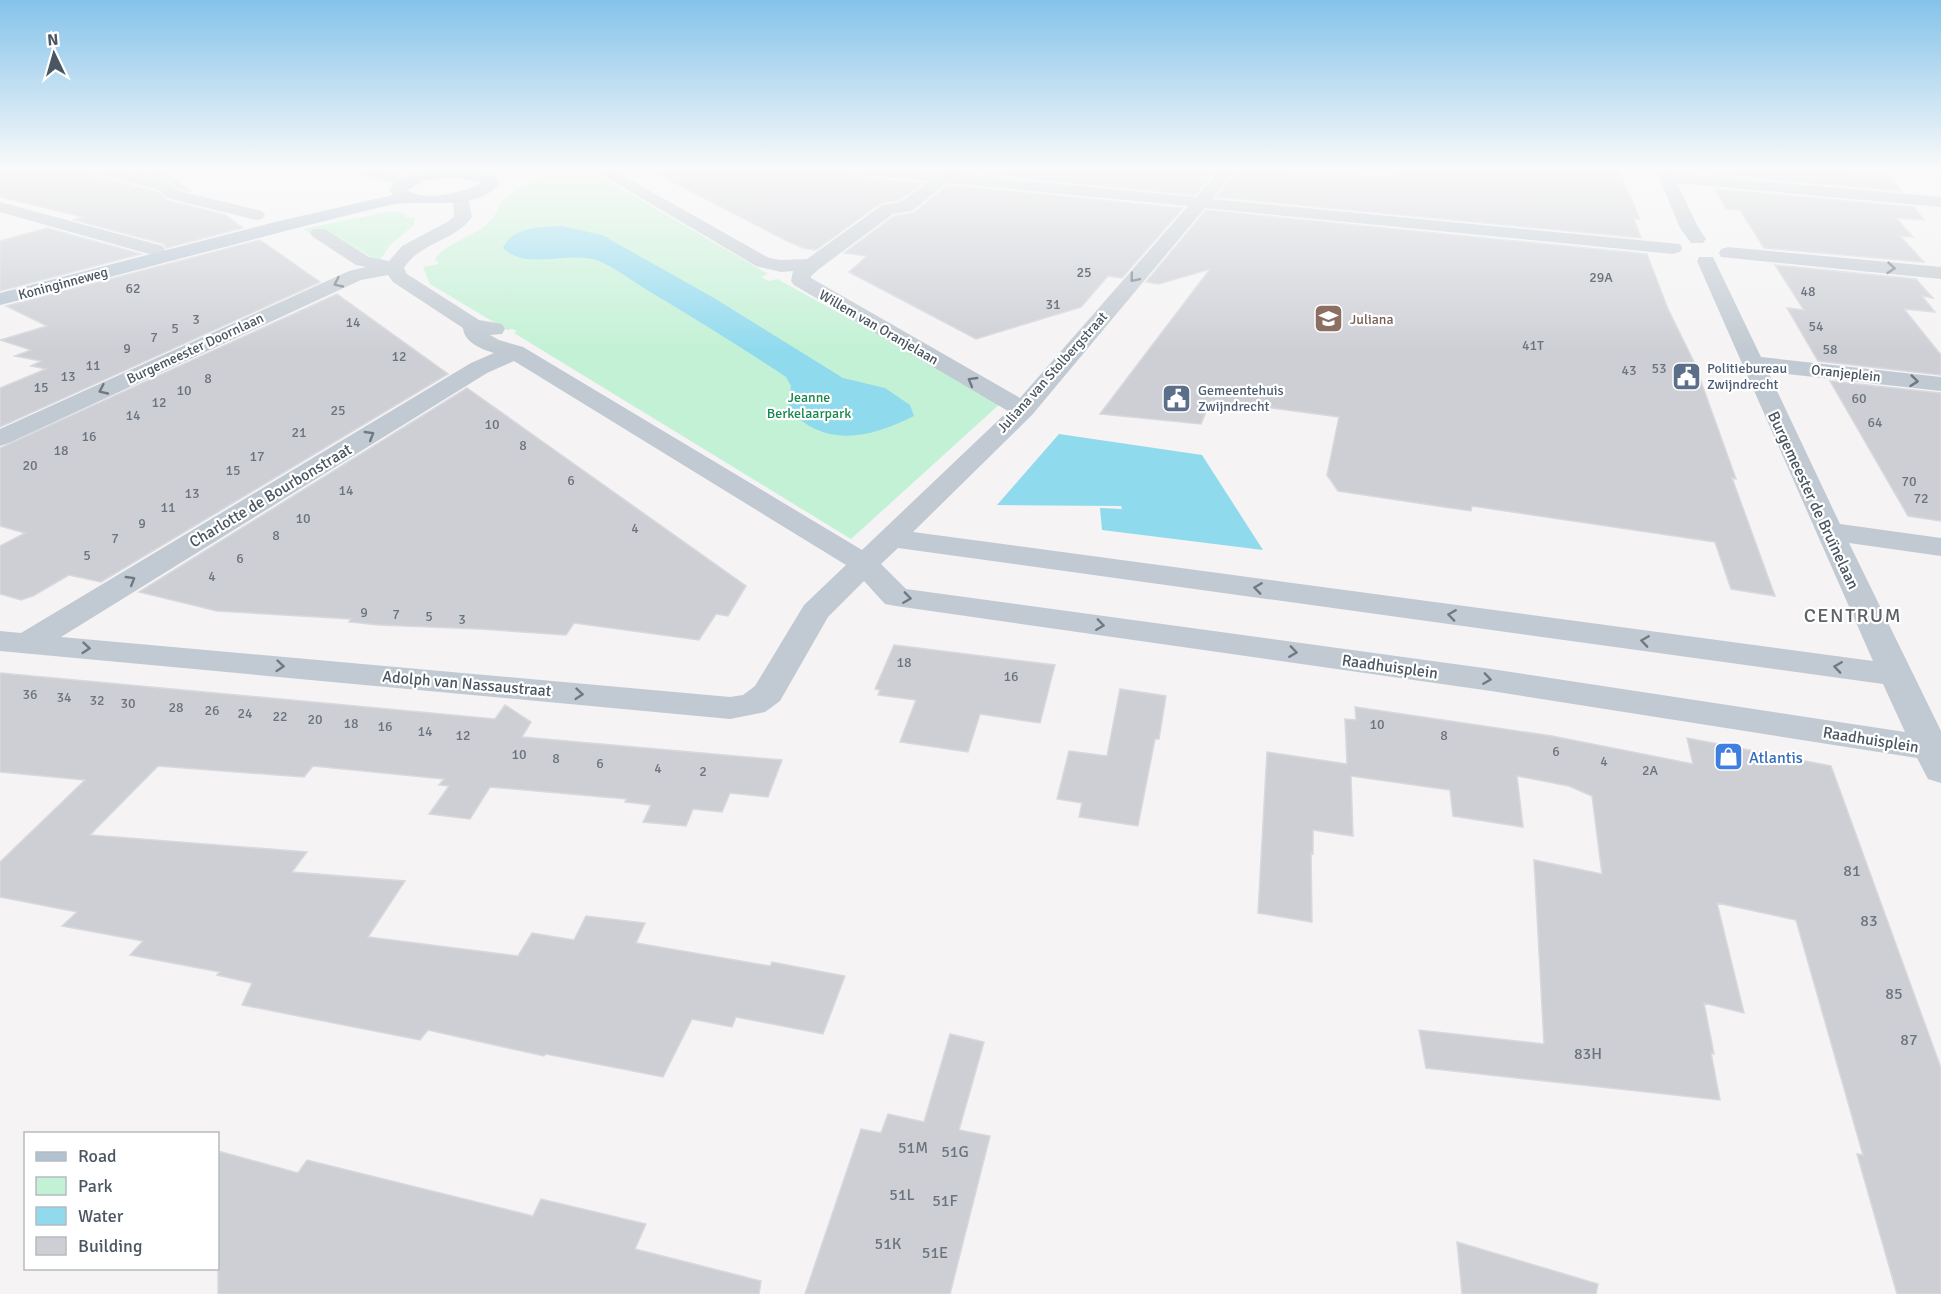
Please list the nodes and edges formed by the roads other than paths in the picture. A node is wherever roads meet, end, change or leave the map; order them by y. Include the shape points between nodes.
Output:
1 (85, 230) edge
2 (230, 230) edge
3 (265, 230) edge
4 (434, 230) edge
5 (446, 230) edge
6 (707, 230) edge
7 (859, 230) edge
8 (1175, 230) edge
9 (1492, 230) edge
10 (1691, 230) edge
11 (320, 233) dead end
12 (431, 236) junction
13 (156, 250) junction
14 (1710, 251) junction
15 (812, 265) junction
16 (394, 268) junction
17 (1941, 273) edge
18 (0, 291) edge
19 (0, 299) edge
20 (515, 352) junction
21 (1751, 363) junction
22 (1941, 384) edge
23 (1023, 410) junction
24 (0, 438) edge
25 (1829, 531) junction
26 (890, 538) junction
27 (1941, 547) edge
28 (863, 563) junction
29 (14, 642) edge
30 (1896, 675) junction
31 (1936, 759) edge

1 - 13 street
2 - 13 main road, Koninginneweg
3 - 19 main road, Koninginneweg
4 - 12 street
5 - 12 street
6 - 15 street, Willem van Oranjelaan via 763,262
7 - 15 street
8 -> 23 street, Juliana van Stolbergstraat
9 - 14 street via 1673,248 1685,256
10 - 14 street, Burgemeester de Bruïnelaan
11 - 16 street via 363,261
12 - 16 street via 400,255
13 - 18 main road, Koninginneweg
14 -> 17 street
14 - 21 street, Burgemeester de Bruïnelaan
23 -> 15 street, Willem van Oranjelaan via 804,285 801,274
16 - 20 street via 400,278 472,325 474,334 491,345
16 -> 24 street, Burgemeester Doornlaan via 356,275
20 - 28 street
29 -> 20 street, Charlotte de Bourbonstraat via 479,368
21 -> 22 street, Oranjeplein
21 - 25 street, Burgemeester de Bruïnelaan
23 - 26 street, Juliana van Stolbergstraat
25 - 27 street
25 - 30 street, Burgemeester de Bruïnelaan
26 - 28 street, Juliana van Stolbergstraat
30 -> 26 street
29 -> 28 street, Adolph van Nassaustraat via 730,708 753,704 768,693 815,612
28 -> 31 street, Raadhuisplein via 896,597 1491,680
30 - 31 street, Burgemeester de Bruïnelaan

